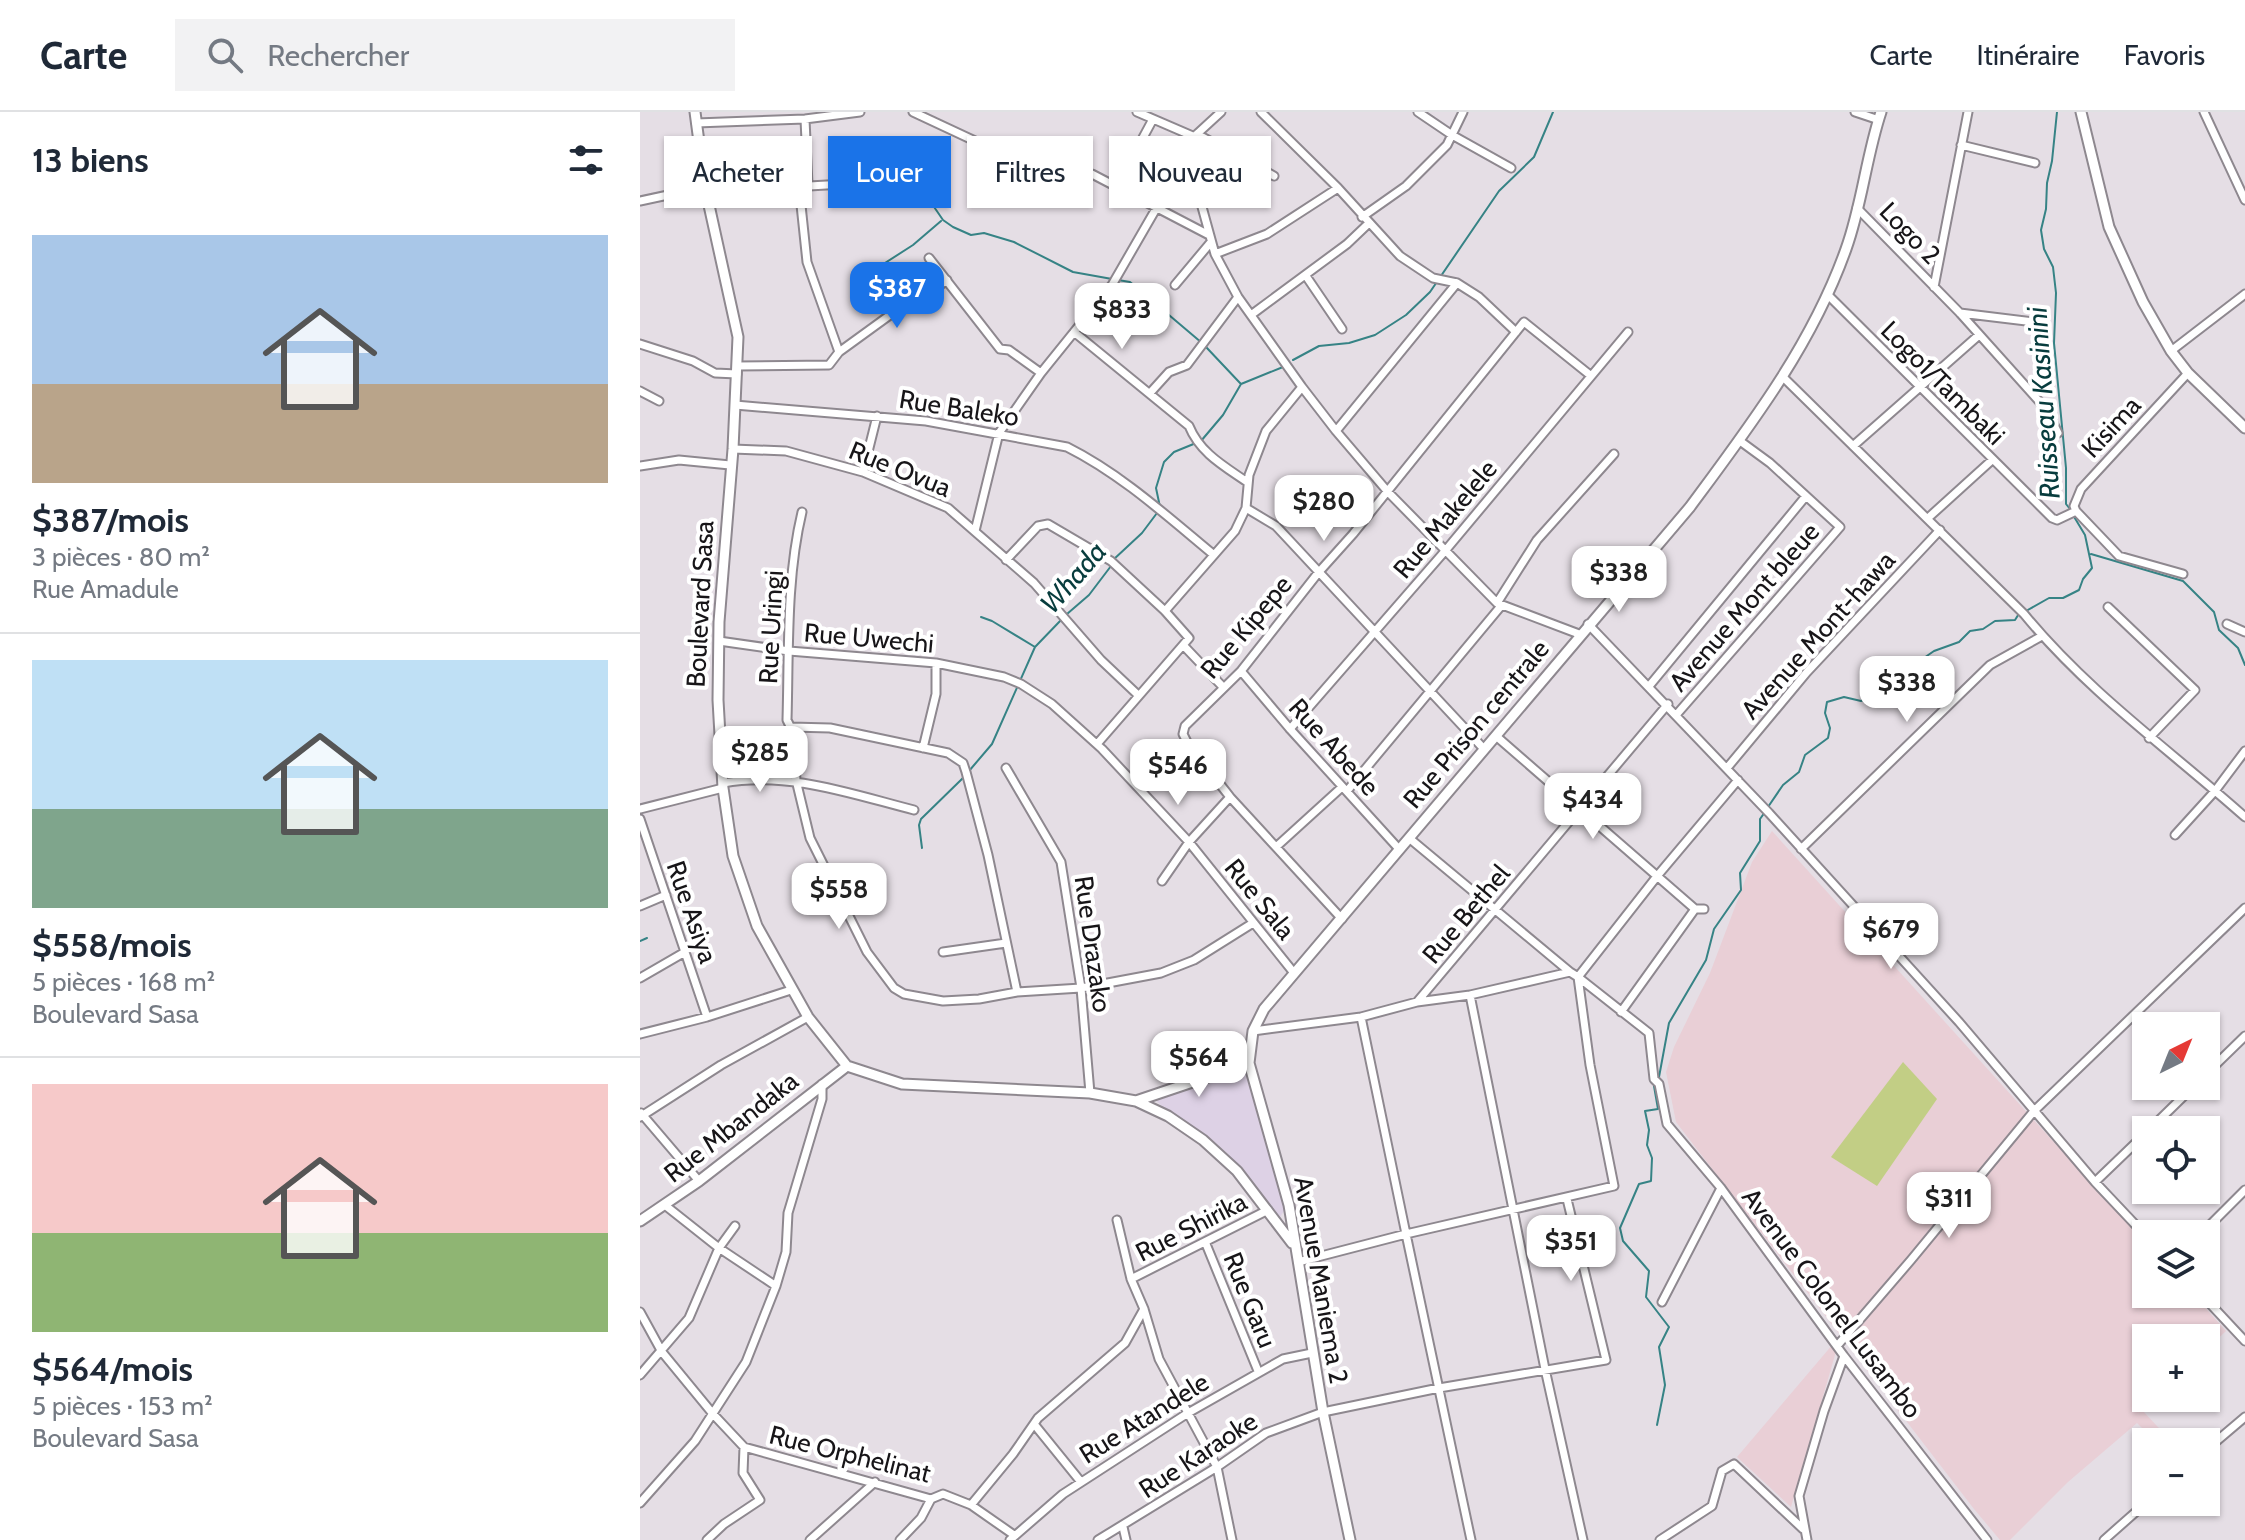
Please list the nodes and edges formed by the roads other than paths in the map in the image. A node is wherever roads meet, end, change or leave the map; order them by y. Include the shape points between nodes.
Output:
1 (860, 112) edge
2 (913, 112) edge
3 (1137, 112) edge
4 (1221, 112) edge
5 (1261, 112) edge
6 (1418, 112) edge
7 (1463, 112) edge
8 (1855, 112) edge
9 (1968, 112) edge
10 (2081, 112) edge
11 (2204, 112) edge
12 (793, 116) edge
13 (1880, 116) edge
14 (695, 117) edge
15 (805, 119) junction
16 (1153, 119) junction
17 (1452, 135) junction
18 (804, 136) edge
19 (1144, 136) edge
20 (1196, 136) joint
21 (1961, 145) junction
22 (2035, 163) dead end
23 (1511, 168) dead end
24 (1271, 174) edge
25 (1274, 176) dead end
26 (1109, 182) edge
27 (1338, 188) junction
28 (664, 197) edge
29 (2245, 200) edge
30 (640, 201) edge
31 (710, 208) edge
32 (804, 208) edge
33 (1156, 208) edge
34 (1159, 208) edge
35 (1202, 208) edge
36 (1857, 208) junction
37 (1362, 217) junction
38 (1368, 224) junction
39 (1210, 238) junction
40 (1215, 254) junction
41 (929, 258) dead end
42 (1306, 276) junction
43 (947, 280) junction
44 (1457, 283) junction
45 (1175, 285) dead end
46 (1934, 287) junction
47 (2245, 294) edge
48 (1828, 295) junction
49 (1238, 297) junction
50 (1960, 313) junction
51 (1251, 315) junction
52 (2043, 323) dead end
53 (1342, 329) dead end
54 (1074, 332) junction
55 (1516, 332) junction
56 (1628, 332) dead end
57 (1979, 335) junction
58 (640, 344) edge
59 (2171, 351) junction
60 (839, 352) junction
61 (737, 370) junction
62 (1041, 373) junction
63 (2188, 373) junction
64 (1590, 375) junction
65 (1783, 377) junction
66 (1302, 387) junction
67 (1919, 387) junction
68 (640, 391) edge
69 (1150, 393) junction
70 (659, 401) dead end
71 (735, 405) junction
72 (877, 416) junction
73 (2245, 428) edge
74 (1336, 431) junction
75 (999, 433) junction
76 (2058, 433) dead end
77 (1740, 441) junction
78 (1853, 446) junction
79 (733, 449) junction
80 (1614, 454) dead end
81 (1992, 460) junction
82 (730, 465) junction
83 (640, 466) edge
84 (863, 472) junction
85 (1247, 482) junction
86 (1388, 492) junction
87 (1806, 496) junction
88 (1246, 508) junction
89 (802, 512) dead end
90 (2073, 514) junction
91 (1928, 518) junction
92 (1940, 530) junction
93 (975, 531) junction
94 (1445, 551) junction
95 (1214, 555) junction
96 (1006, 560) junction
97 (1318, 573) junction
98 (2183, 574) dead end
99 (1499, 604) junction
100 (2108, 607) dead end
101 (1165, 611) junction
102 (1588, 624) junction
103 (2227, 624) dead end
104 (1376, 631) junction
105 (2245, 632) edge
106 (1579, 634) junction
107 (2042, 636) junction
108 (719, 641) junction
109 (1183, 645) junction
110 (789, 651) junction
111 (936, 663) junction
112 (1241, 671) junction
113 (1018, 683) joint
114 (1650, 685) junction
115 (1223, 687) junction
116 (1431, 692) junction
117 (1138, 695) junction
118 (1668, 704) junction
119 (1677, 714) junction
120 (791, 727) junction
121 (1290, 729) junction
122 (1496, 736) junction
123 (2149, 738) junction
124 (1097, 744) junction
125 (923, 748) junction
126 (1484, 749) junction
127 (2245, 751) edge
128 (1006, 768) dead end
129 (1727, 768) junction
130 (796, 780) junction
131 (1738, 780) junction
132 (723, 785) junction
133 (1344, 789) junction
134 (2215, 791) junction
135 (1230, 797) junction
136 (1578, 808) junction
137 (640, 809) edge
138 (914, 810) dead end
139 (2245, 817) edge
140 (640, 819) edge
141 (2175, 835) dead end
142 (1409, 838) junction
143 (1189, 842) junction
144 (1276, 847) junction
145 (1399, 849) junction
146 (1801, 849) junction
147 (1658, 875) junction
148 (1162, 881) dead end
149 (666, 895) junction
150 (640, 906) edge
151 (2245, 908) edge
152 (1495, 912) junction
153 (1342, 919) junction
154 (1253, 923) junction
155 (1006, 943) junction
156 (685, 952) junction
157 (943, 952) dead end
158 (1570, 972) junction
159 (1294, 973) junction
160 (1578, 977) junction
161 (640, 978) edge
162 (1081, 988) junction
163 (791, 990) junction
164 (1017, 992) junction
165 (1470, 995) junction
166 (1417, 1002) junction
167 (1621, 1012) junction
168 (707, 1017) junction
169 (808, 1017) junction
170 (1361, 1017) junction
171 (1253, 1031) junction
172 (640, 1034) edge
173 (2245, 1036) edge
174 (2220, 1060) edge
175 (1249, 1063) junction
176 (847, 1066) junction
177 (822, 1084) junction
178 (1090, 1093) junction
179 (2179, 1100) edge
180 (1136, 1101) junction
181 (2034, 1111) junction
182 (641, 1115) edge
183 (2163, 1116) edge
184 (2132, 1146) edge
185 (699, 1181) junction
186 (2095, 1182) junction
187 (1721, 1188) junction
188 (2245, 1190) edge
189 (1567, 1199) junction
190 (666, 1206) junction
191 (1268, 1210) junction
192 (1513, 1211) junction
193 (1117, 1220) dead end
194 (2215, 1220) edge
195 (640, 1221) edge
196 (2132, 1221) edge
197 (735, 1226) dead end
198 (1406, 1234) junction
199 (1206, 1244) junction
200 (1294, 1245) junction
201 (719, 1248) junction
202 (1298, 1262) junction
203 (1131, 1279) junction
204 (776, 1286) junction
205 (1662, 1302) dead end
206 (2214, 1308) edge
207 (1144, 1309) junction
208 (640, 1312) edge
209 (2245, 1341) edge
210 (1837, 1346) junction
211 (662, 1352) junction
212 (1312, 1353) junction
213 (1844, 1356) junction
214 (1545, 1369) junction
215 (1258, 1371) junction
216 (640, 1375) edge
217 (1439, 1388) junction
218 (1323, 1412) junction
219 (1188, 1413) junction
220 (713, 1414) junction
221 (2245, 1417) edge
222 (1034, 1424) junction
223 (2220, 1438) edge
224 (744, 1447) junction
225 (1217, 1467) junction
226 (875, 1482) junction
227 (1081, 1482) junction
228 (931, 1499) junction
229 (640, 1503) edge
230 (971, 1505) junction
231 (2132, 1515) edge
232 (1123, 1527) junction
233 (1803, 1529) junction
234 (1012, 1538) edge
235 (707, 1540) edge
236 (810, 1540) edge
237 (900, 1540) edge
238 (1098, 1540) edge
239 (1126, 1540) edge
240 (1232, 1540) edge
241 (1350, 1540) edge
242 (1471, 1540) edge
243 (1583, 1540) edge
244 (1660, 1540) edge
245 (1807, 1540) edge
246 (1987, 1540) edge
247 (2104, 1540) edge

1 - 15 street
2 - 26 street via 975,141
3 - 16 street
4 - 20 street
5 - 27 street
6 - 17 street
7 - 17 street
8 - 13 street
9 - 21 street
10 - 59 street via 2109,227
11 - 29 street
12 - 14 street
12 - 15 street
13 - 36 street, Rue Prison centrale
15 - 18 street
16 - 19 street
16 - 20 street
17 - 23 street
17 - 37 street via 1406,186
21 - 22 street
21 - 46 street
24 - 25 street
27 - 37 street
27 - 40 street via 1267,234
28 - 30 street
31 - 61 street, Boulevard Sasa via 738,337
32 - 60 street via 807,262
33 - 54 street via 1112,285
34 - 39 street
35 - 39 street
36 - 46 street, Logo 2
36 - 48 street, Rue Prison centrale
37 - 38 street
38 - 42 street
38 - 44 street via 1400,256 1436,280
39 - 40 street
39 - 45 street
40 - 49 street
41 - 43 street
42 - 51 street
42 - 53 street
43 - 60 street
43 - 62 street via 1000,349
44 - 55 street
44 - 74 street
46 - 50 street, Logo 2
47 - 59 street
48 - 65 street, Rue Prison centrale
48 - 67 street, Logo1/Tambaki
49 - 51 street
49 - 69 street via 1187,365 1169,372
50 - 52 street
50 - 57 street, Logo 2
51 - 66 street
54 - 62 street
54 - 69 street
55 - 64 street, Rue Kipepe via 1524,322
55 - 86 street, Rue Kipepe
56 - 64 street, Rue Makelele
57 - 67 street
57 - 76 street, Logo 2 via 2046,409
58 - 61 street via 715,373
59 - 63 street
60 - 61 street via 829,365
61 - 71 street, Boulevard Sasa
62 - 75 street
63 - 73 street
63 - 90 street, Kisima via 2081,489
64 - 94 street, Rue Makelele
65 - 77 street, Rue Prison centrale
65 - 78 street
66 - 74 street
66 - 85 street via 1266,431
67 - 78 street
67 - 81 street, Logo1/Tambaki
68 - 70 street
69 - 85 street via 1189,426 1205,453
71 - 72 street, Rue Baleko
71 - 79 street, Boulevard Sasa
72 - 75 street, Rue Baleko
72 - 84 street
74 - 86 street
75 - 93 street
75 - 95 street, Rue Baleko via 1086,456
77 - 87 street
77 - 102 street, Rue Prison centrale
78 - 91 street
79 - 82 street, Boulevard Sasa
79 - 84 street, Rue Ovua via 786,451
80 - 99 street via 1537,540
81 - 90 street, Logo1/Tambaki via 2052,518
81 - 91 street
82 - 83 street via 679,460
82 - 108 street, Boulevard Sasa
84 - 93 street, Rue Ovua via 948,508
85 - 88 street
86 - 94 street
86 - 97 street, Rue Kipepe
87 - 114 street
87 - 119 street, Avenue Mont bleue via 1840,527
88 - 95 street
88 - 97 street via 1276,526
89 - 110 street, Rue Uringi
90 - 98 street via 2119,556
91 - 92 street
92 - 107 street
92 - 129 street, Avenue Mont-hawa via 1807,672
93 - 96 street, Rue Ovua
94 - 99 street
94 - 104 street, Rue Makelele
95 - 101 street
96 - 101 street via 1038,526 1048,524 1112,562
96 - 117 street, Rue Ovua
97 - 104 street
97 - 112 street, Rue Kipepe
99 - 106 street
99 - 116 street
100 - 123 street via 2195,690
101 - 109 street via 1189,638
102 - 106 street, Rue Prison centrale
102 - 114 street
103 - 105 street
104 - 116 street
104 - 121 street, Rue Makelele
106 - 122 street, Rue Prison centrale
107 - 123 street
107 - 146 street via 1990,665
108 - 110 street, Rue Uwechi
108 - 132 street, Boulevard Sasa
109 - 115 street
109 - 117 street
110 - 111 street, Rue Uwechi
110 - 120 street, Rue Uringi
111 - 113 street, Rue Uwechi
111 - 125 street via 936,694
112 - 115 street, Rue Kipepe
112 - 121 street, Rue Abede
113 - 124 street, Rue Sala via 1052,704
114 - 118 street
115 - 135 street, Rue Kipepe via 1183,734
116 - 126 street
116 - 133 street
117 - 124 street
118 - 119 street
118 - 136 street, Rue Bethel
119 - 129 street
120 - 125 street via 830,728
120 - 130 street, Rue Uringi
121 - 133 street, Rue Abede
122 - 126 street, Rue Prison centrale
122 - 136 street
123 - 134 street
124 - 143 street, Rue Sala
125 - 155 street via 948,753 963,763
126 - 142 street, Rue Prison centrale
127 - 134 street
128 - 162 street, Rue Drazako via 1061,862
129 - 131 street
130 - 132 street via 740,779
130 - 138 street
130 - 164 street, Rue Uringi via 810,838 867,952 894,988 943,1001
131 - 146 street
131 - 147 street
132 - 137 street
132 - 163 street, Boulevard Sasa via 733,856 757,926
133 - 144 street
133 - 145 street, Rue Abede
134 - 139 street
134 - 141 street
135 - 143 street
135 - 144 street
136 - 147 street
136 - 152 street, Rue Bethel
140 - 149 street, Rue Asiya
142 - 145 street, Rue Prison centrale
142 - 152 street, Avenue Colonel Lusambo
143 - 148 street
143 - 154 street, Rue Sala
144 - 153 street
145 - 153 street, Rue Prison centrale
146 - 181 street
147 - 160 street
147 - 167 street via 1700,909
149 - 150 street
149 - 156 street, Rue Asiya
151 - 181 street
152 - 158 street, Avenue Colonel Lusambo
152 - 166 street, Rue Bethel
153 - 159 street, Rue Prison centrale
154 - 159 street, Rue Sala
154 - 162 street, Rue Uringi via 1194,960 1161,973
155 - 157 street
155 - 164 street
156 - 161 street
156 - 168 street, Rue Asiya
158 - 160 street, Avenue Colonel Lusambo
158 - 165 street
159 - 171 street, Rue Prison centrale
160 - 167 street, Avenue Colonel Lusambo
160 - 189 street via 1614,1186
162 - 164 street, Rue Uringi
162 - 178 street, Rue Drazako
163 - 168 street
163 - 169 street, Boulevard Sasa
165 - 166 street
165 - 192 street
166 - 170 street
167 - 187 street, Avenue Colonel Lusambo via 1649,1033 1667,1124
168 - 172 street
169 - 176 street, Boulevard Sasa
169 - 182 street
170 - 171 street
170 - 198 street
171 - 175 street, Rue Prison centrale
173 - 174 street
175 - 180 street
175 - 200 street, Avenue Maniema 2 via 1289,1205
176 - 177 street, Rue Mbandaka
176 - 178 street via 902,1084
177 - 185 street, Rue Mbandaka
177 - 204 street via 788,1213 786,1252
178 - 180 street
179 - 183 street
180 - 191 street via 1203,1140
181 - 186 street
181 - 210 street
182 - 185 street
184 - 186 street
185 - 190 street, Rue Mbandaka
186 - 196 street
187 - 205 street
187 - 210 street, Avenue Colonel Lusambo
188 - 194 street
189 - 192 street
189 - 214 street, Avenue Maniema 2 via 1606,1360
190 - 195 street, Rue Mbandaka
190 - 201 street
191 - 199 street, Rue Shirika
191 - 200 street
192 - 198 street
192 - 214 street
193 - 203 street
197 - 201 street
198 - 202 street
198 - 217 street
199 - 203 street, Rue Shirika
199 - 215 street, Rue Garu
200 - 202 street, Avenue Maniema 2
201 - 204 street
201 - 211 street via 689,1318
202 - 212 street, Avenue Maniema 2
203 - 207 street
204 - 220 street via 746,1362
206 - 209 street
207 - 219 street via 1159,1359
207 - 222 street via 1125,1343
208 - 211 street, Rue Orphelinat
210 - 213 street, Avenue Colonel Lusambo
211 - 216 street
211 - 220 street, Rue Orphelinat
212 - 215 street, Rue Atandele
212 - 218 street, Avenue Maniema 2
213 - 233 street via 1799,1496
213 - 246 street, Avenue Colonel Lusambo
214 - 217 street, Avenue Maniema 2
214 - 243 street
215 - 219 street, Rue Atandele
217 - 218 street, Avenue Maniema 2
217 - 242 street
218 - 225 street, Rue Karaoke via 1266,1433
218 - 241 street
219 - 225 street
219 - 227 street, Rue Atandele
220 - 224 street, Rue Orphelinat
220 - 229 street
221 - 223 street
222 - 227 street
222 - 230 street
224 - 226 street, Rue Orphelinat
224 - 235 street via 743,1473 760,1500
225 - 232 street, Rue Karaoke
225 - 240 street
226 - 228 street, Rue Orphelinat
226 - 236 street
227 - 234 street, Rue Atandele
228 - 230 street, Rue Orphelinat via 943,1494
228 - 237 street
230 - 234 street
231 - 247 street
232 - 238 street, Rue Karaoke
232 - 239 street
233 - 244 street via 1734,1464 1722,1471 1713,1502
233 - 245 street

